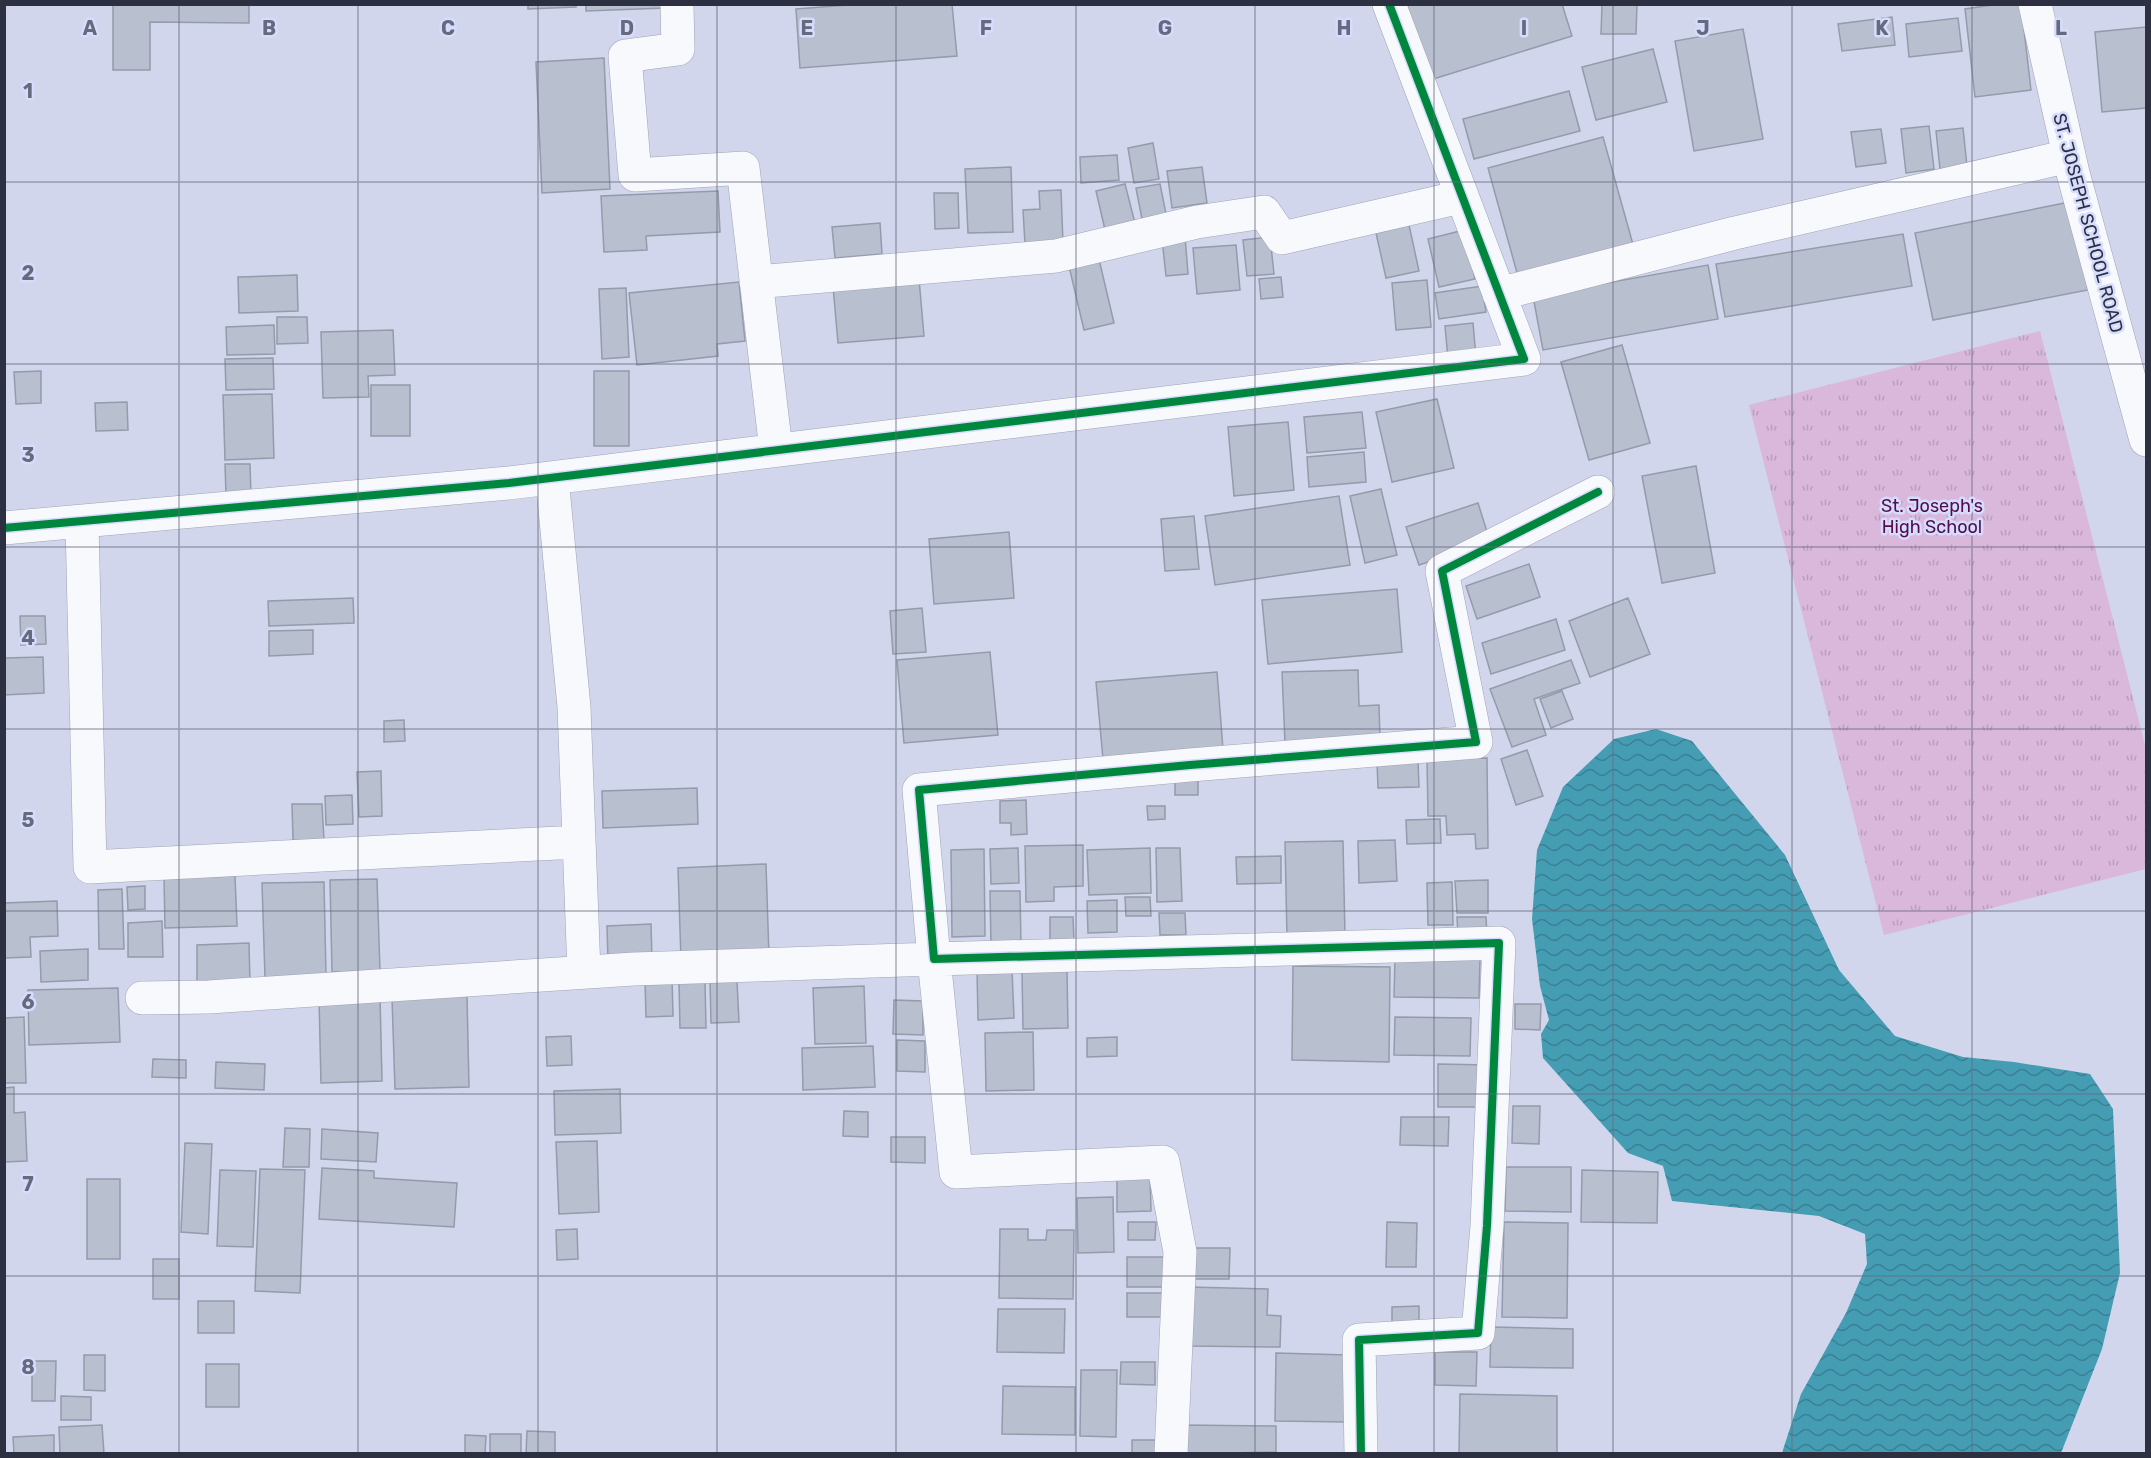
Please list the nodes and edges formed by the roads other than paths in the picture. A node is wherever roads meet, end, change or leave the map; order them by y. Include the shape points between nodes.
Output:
1 (677, 4) edge
2 (1389, 4) edge
3 (2035, 4) edge
4 (2069, 156) junction
5 (1461, 196) junction
6 (756, 282) junction
7 (1499, 294) junction
8 (2146, 440) edge
9 (776, 450) junction
10 (552, 478) junction
11 (1598, 492) dead end
12 (82, 522) junction
13 (4, 528) edge
14 (579, 842) junction
15 (933, 958) junction
16 (584, 972) junction
17 (142, 998) dead end
18 (1171, 1454) edge
19 (1361, 1454) edge

1 - 6 street via 678,49 625,56 635,175 743,168
2 - 5 street
3 - 4 street, ST. JOSEPH SCHOOL ROAD
4 - 7 street via 1735,233
4 - 8 street, ST. JOSEPH SCHOOL ROAD
5 - 6 street via 1282,238 1264,213 1197,222 1056,256
5 - 7 street
6 - 9 street
7 - 9 street via 1524,359
9 - 10 street
10 - 12 street
10 - 14 street via 574,707
11 - 15 street via 1442,571 1476,742 920,790
12 - 13 street
12 - 14 street via 90,867
14 - 16 street
15 - 16 street
15 - 18 street via 956,1173 1163,1162 1180,1252
15 - 19 street via 1499,943 1487,1226 1478,1333 1359,1340
16 - 17 street

